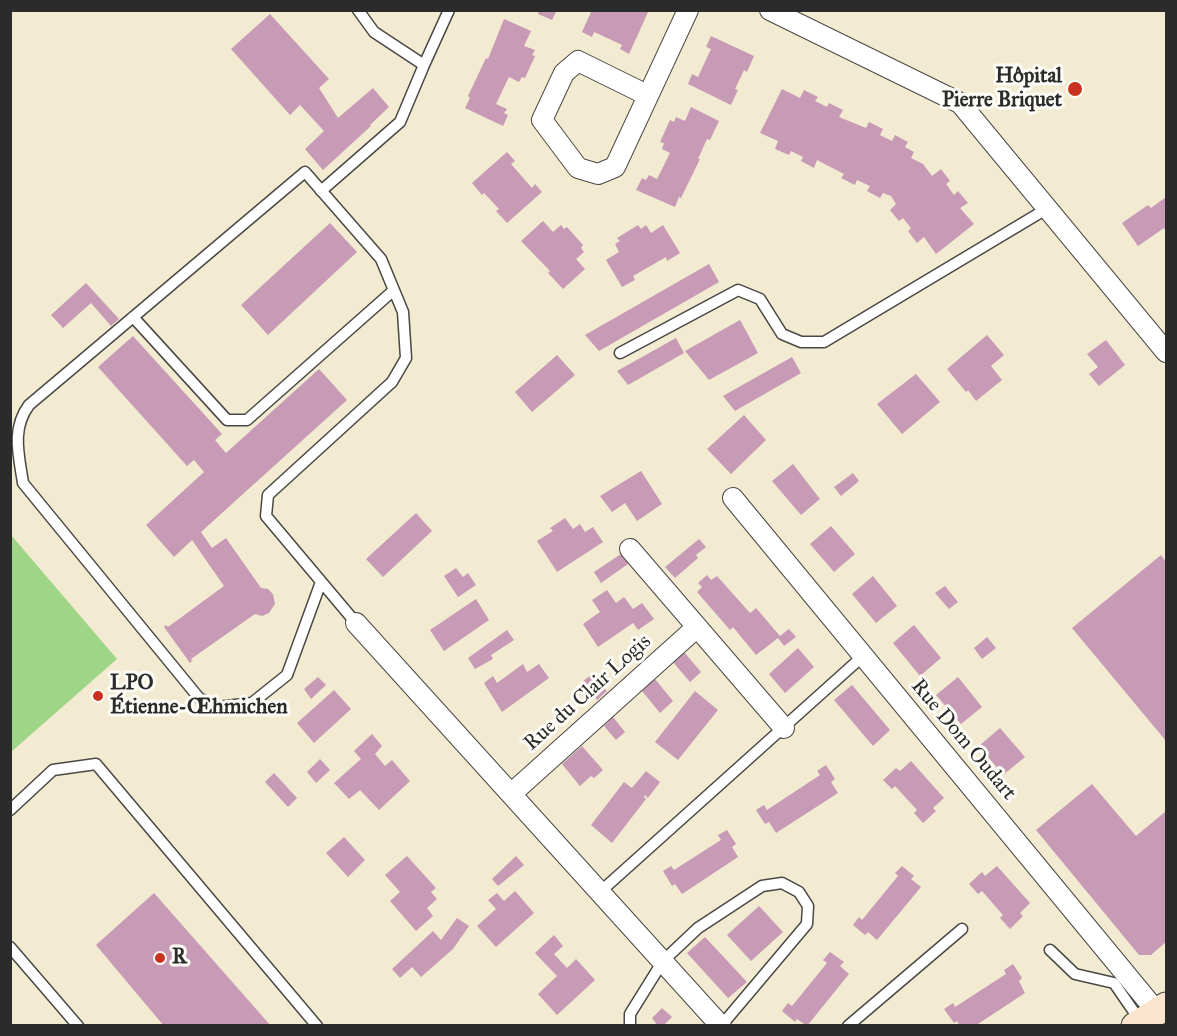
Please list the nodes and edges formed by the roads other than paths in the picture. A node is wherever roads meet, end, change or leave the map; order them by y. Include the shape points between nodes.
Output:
1 (358, 10) edge
2 (449, 10) edge
3 (688, 10) edge
4 (770, 10) edge
5 (424, 65) junction
6 (647, 95) junction
7 (321, 190) junction
8 (1048, 208) junction
9 (394, 290) junction
10 (133, 317) junction
11 (1167, 352) edge
12 (620, 353) dead end
13 (733, 498) dead end
14 (630, 549) dead end
15 (321, 582) junction
16 (356, 623) joint
17 (697, 627) junction
18 (863, 656) junction
19 (784, 728) junction
20 (511, 794) junction
21 (10, 810) edge
22 (600, 892) junction
23 (962, 929) dead end
24 (10, 947) edge
25 (1050, 950) dead end
26 (663, 961) junction
27 (1150, 1017) edge
28 (78, 1026) edge
29 (317, 1026) edge
30 (630, 1026) edge
31 (721, 1026) edge
32 (848, 1026) edge

1 - 5 lane via 374,32
2 - 5 lane
3 - 6 street
4 - 8 street via 960,103
5 - 7 lane via 400,122
6 - 6 street via 578,62 564,73 542,120 578,168 598,174 615,167
7 - 9 lane via 381,259
7 - 10 lane via 305,172
8 - 11 street
8 - 12 lane via 824,342 801,342 782,334 760,299 738,290
9 - 10 lane via 247,420 226,420
9 - 15 lane via 403,312 406,358 392,382 268,495 266,516
10 - 15 lane via 21,415 16,441 23,483 199,698 218,707 252,703 287,675
13 - 18 street, Rue Dom Oudart
14 - 17 street
15 - 16 lane
16 - 20 street
17 - 19 street
17 - 20 street, Rue du Clair Logis
18 - 19 lane
18 - 27 street, Rue Dom Oudart
19 - 22 lane
20 - 22 street
21 - 29 lane via 53,770 96,764
22 - 26 street
23 - 32 lane
24 - 28 lane
25 - 27 lane via 1075,974 1114,982
26 - 30 lane via 630,1014
26 - 31 street
26 - 31 lane via 698,928 762,885 782,883 799,892 808,906 807,924

